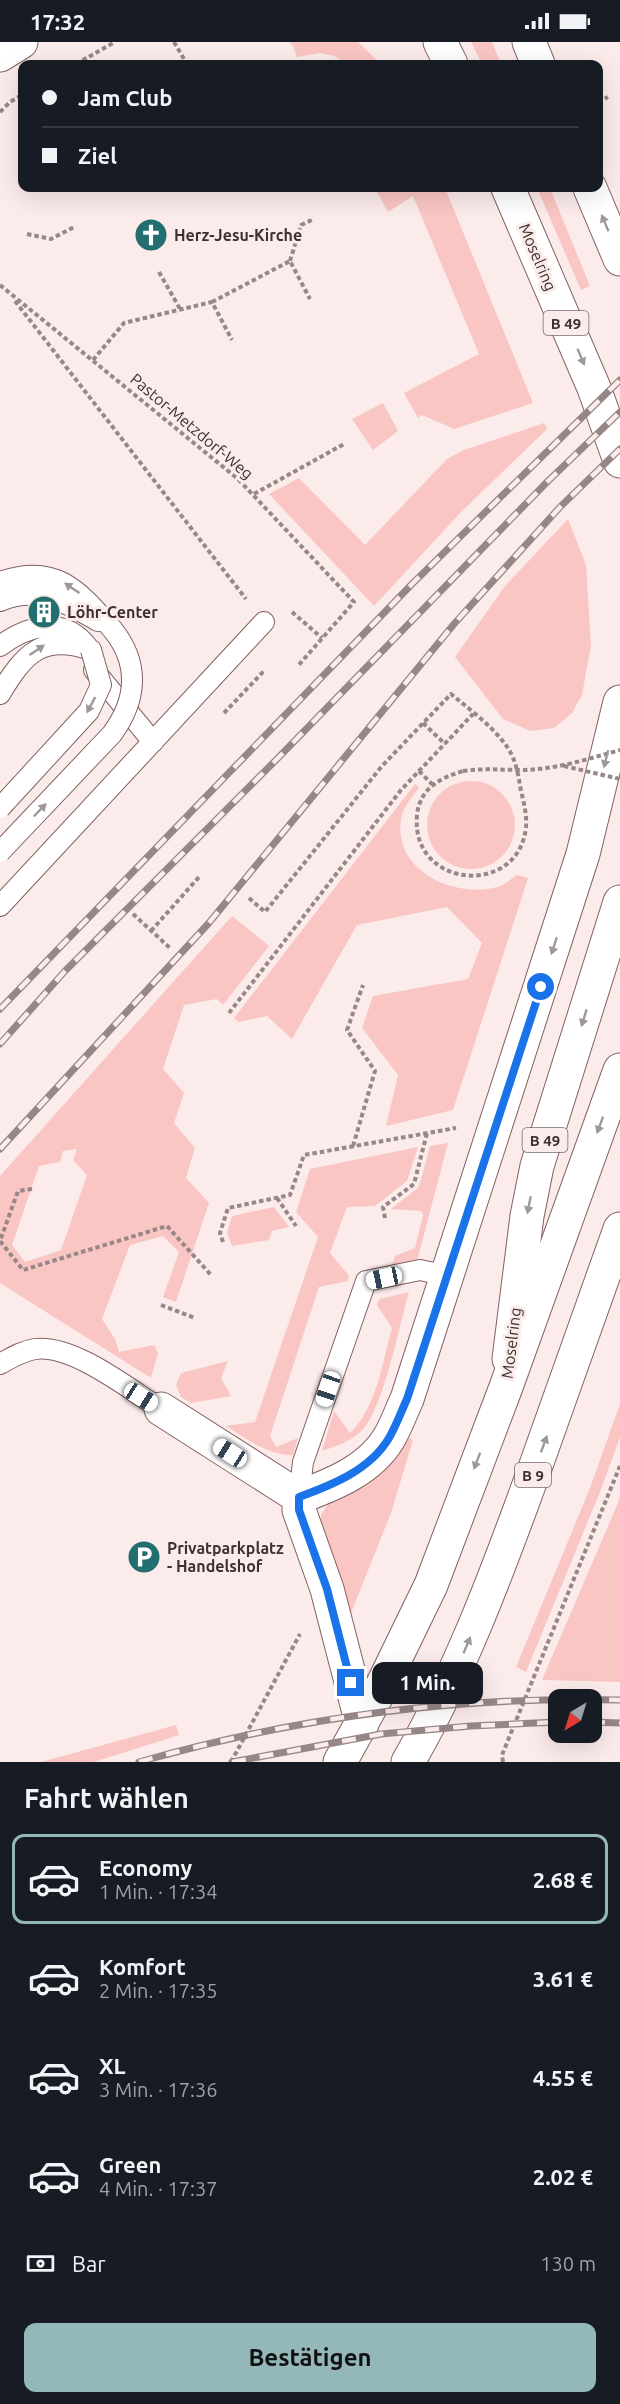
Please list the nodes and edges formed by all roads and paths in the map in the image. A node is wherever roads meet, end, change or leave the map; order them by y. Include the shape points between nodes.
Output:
1 (21, 42) edge
2 (115, 42) edge
3 (174, 42) edge
4 (529, 42) edge
5 (0, 55) edge
6 (184, 59) dead end
7 (83, 60) edge
8 (536, 60) edge
9 (18, 97) edge
10 (608, 98) dead end
11 (603, 100) edge
12 (0, 112) edge
13 (510, 192) edge
14 (592, 192) edge
15 (314, 219) dead end
16 (74, 227) dead end
17 (27, 234) dead end
18 (620, 259) edge
19 (290, 261) junction
20 (159, 272) dead end
21 (0, 285) edge
22 (11, 296) junction
23 (310, 299) dead end
24 (212, 302) junction
25 (180, 309) junction
26 (232, 340) dead end
27 (93, 360) junction
28 (344, 444) dead end
29 (620, 461) edge
30 (254, 494) junction
31 (0, 582) edge
32 (0, 601) edge
33 (264, 622) joint
34 (113, 630) junction
35 (0, 646) edge
36 (86, 653) junction
37 (297, 667) dead end
38 (0, 694) edge
39 (620, 702) edge
40 (473, 714) junction
41 (423, 723) junction
42 (153, 742) junction
43 (445, 744) junction
44 (620, 750) edge
45 (563, 765) junction
46 (419, 771) junction
47 (620, 779) edge
48 (432, 784) junction
49 (0, 808) edge
50 (0, 852) edge
51 (199, 877) dead end
52 (249, 898) dead end
53 (620, 902) edge
54 (0, 906) edge
55 (133, 914) dead end
56 (151, 931) junction
57 (170, 948) dead end
58 (363, 985) dead end
59 (229, 1012) dead end
60 (620, 1070) edge
61 (462, 1127) dead end
62 (427, 1133) junction
63 (353, 1146) junction
64 (32, 1189) dead end
65 (290, 1195) junction
66 (277, 1198) junction
67 (286, 1209) junction
68 (385, 1218) dead end
69 (296, 1226) dead end
70 (620, 1229) edge
71 (224, 1242) dead end
72 (211, 1275) dead end
73 (448, 1276) junction
74 (161, 1305) dead end
75 (195, 1318) dead end
76 (0, 1364) edge
77 (506, 1387) junction
78 (160, 1409) joint
79 (620, 1466) edge
80 (299, 1497) junction
81 (304, 1626) dead end
82 (434, 1718) junction
83 (362, 1724) junction
84 (231, 1762) edge
85 (340, 1762) edge
86 (408, 1762) edge
87 (429, 1762) edge
88 (503, 1762) edge

1 - 5 main road
2 - 7 path
3 - 6 path
4 - 8 main road
9 - 12 path
10 - 11 path
13 -> 29 main road, Moselring / B 49 via 594,388
18 -> 14 main road
15 - 19 path via 301,225
16 - 17 path via 51,239
19 - 23 path
19 - 24 path
20 - 25 path
21 - 22 path, Pastor-Metzdorf-Weg
22 - 27 path, Pastor-Metzdorf-Weg
22 - 33 path
24 - 25 path
24 - 26 path
25 - 27 path via 124,322
27 - 30 path, Pastor-Metzdorf-Weg
28 - 30 path
30 - 37 path, Pastor-Metzdorf-Weg via 354,602
34 -> 31 lane via 77,590 60,580 28,575
32 - 34 lane via 15,595 41,594 78,609
33 - 42 lane
50 -> 34 lane, bridge via 123,719 130,701 130,665
35 - 36 lane via 18,634 63,628 77,633
38 -> 36 lane via 29,655 46,644 75,645
36 - 42 lane
36 -> 49 lane, bridge via 101,685 89,711
39 -> 73 main road via 583,854
40 - 41 path via 451,694
40 - 43 path
40 - 48 path via 497,734 514,758 526,818 523,839 508,863 479,876 461,876 438,866 420,840 416,824 422,796
41 - 43 path
41 - 52 path via 382,766 265,912
42 - 54 lane
43 - 46 path
44 - 45 path, bridge
45 - 47 path, bridge
45 - 48 path, bridge via 463,771
46 - 48 path
46 - 59 path
51 - 56 path
53 -> 77 main road, Moselring / B 49 via 537,1166
55 - 56 path
56 - 57 path
58 - 63 path via 347,1030 375,1071
60 -> 77 main road
61 - 62 path
62 - 63 path
62 - 68 path via 414,1184 383,1207
63 - 65 path via 304,1155
64 - 72 path via 18,1191 0,1241 24,1270 167,1226
65 - 66 path
65 - 67 path
66 - 67 path
66 - 71 path via 228,1208 220,1233
67 - 69 path
82 -> 70 main road, B 9 via 516,1520
73 - 80 main road via 407,1399 389,1438 375,1456 354,1472
73 - 80 lane via 420,1270 366,1281 306,1454
74 - 75 path
76 - 78 lane via 34,1349 51,1349 88,1364
77 -> 83 main road, Moselring via 431,1585
78 - 80 main road
79 - 88 path via 502,1755
80 - 83 main road via 299,1510 327,1589
81 - 84 path
82 - 86 main road, B 9
82 - 87 main road, B 9
83 - 85 main road, Moselring

